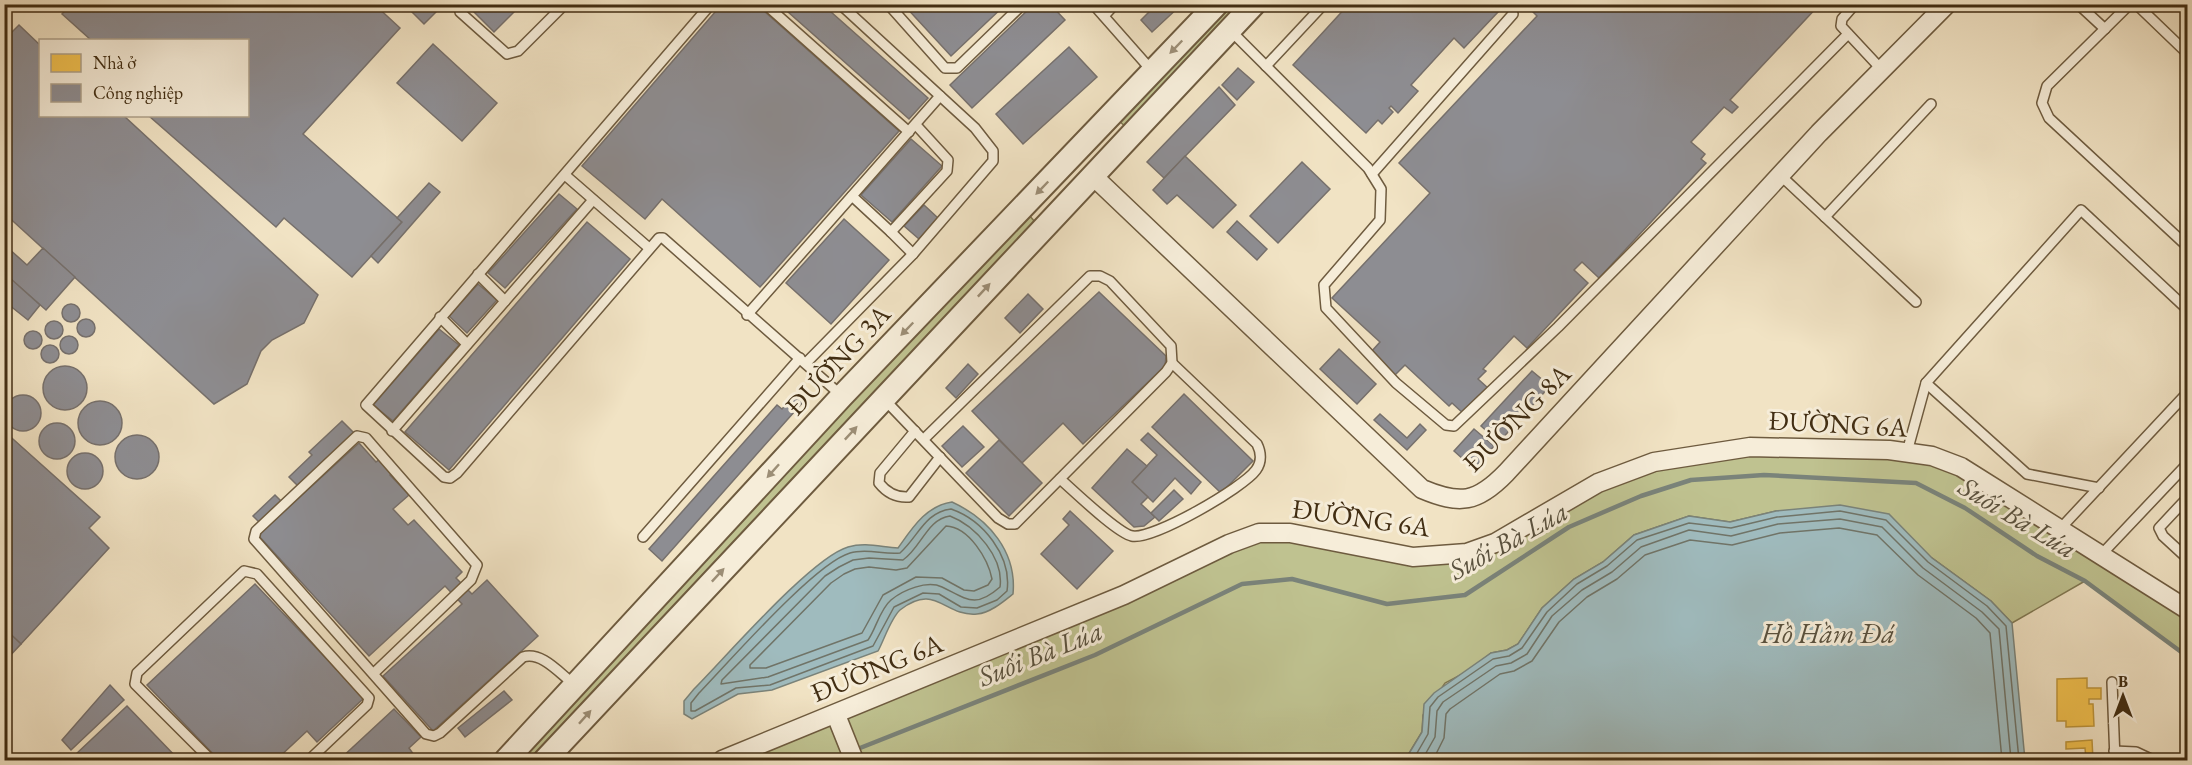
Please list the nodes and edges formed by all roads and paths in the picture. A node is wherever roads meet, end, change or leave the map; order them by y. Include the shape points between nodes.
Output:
1 (566, 4) edge
2 (711, 4) edge
3 (765, 4) edge
4 (840, 4) edge
5 (888, 4) edge
6 (1023, 4) edge
7 (1094, 4) edge
8 (1115, 4) edge
9 (1217, 4) edge
10 (1254, 4) edge
11 (1324, 4) edge
12 (1855, 4) edge
13 (1947, 4) edge
14 (2078, 4) edge
15 (2130, 4) edge
16 (2136, 4) edge
17 (460, 12) dead end
18 (1513, 14) dead end
19 (1104, 16) junction
20 (2105, 29) junction
21 (1230, 30) junction
22 (1848, 34) junction
23 (2187, 54) edge
24 (1266, 66) junction
25 (1882, 70) junction
26 (1153, 72) junction
27 (940, 96) junction
28 (1931, 104) dead end
29 (916, 125) junction
30 (909, 132) junction
31 (1072, 157) junction
32 (1372, 174) junction
33 (565, 175) junction
34 (1092, 175) junction
35 (1780, 175) junction
36 (852, 196) junction
37 (593, 200) junction
38 (1825, 217) junction
39 (891, 232) junction
40 (2187, 247) edge
41 (649, 248) junction
42 (913, 254) junction
43 (478, 274) junction
44 (505, 301) junction
45 (1916, 302) dead end
46 (2187, 310) edge
47 (747, 315) junction
48 (440, 317) junction
49 (467, 344) junction
50 (803, 361) junction
51 (1172, 363) junction
52 (1926, 383) junction
53 (2187, 392) edge
54 (842, 396) junction
55 (884, 398) junction
56 (392, 430) junction
57 (915, 431) junction
58 (924, 439) junction
59 (1907, 452) junction
60 (940, 457) junction
61 (2187, 463) edge
62 (1060, 479) junction
63 (2098, 488) junction
64 (2187, 497) edge
65 (2060, 530) junction
66 (643, 537) dead end
67 (2100, 555) junction
68 (2187, 559) edge
69 (2187, 610) edge
70 (373, 674) junction
71 (2112, 682) dead end
72 (576, 686) junction
73 (839, 722) junction
74 (2115, 756) edge
75 (211, 760) edge
76 (309, 760) edge
77 (506, 760) edge
78 (545, 760) edge
79 (722, 760) edge
80 (854, 760) edge
81 (2153, 760) edge

1 - 17 lane via 518,51 507,54
2 - 33 lane
3 - 30 lane
4 - 27 lane
5 - 6 lane via 951,70
7 - 19 lane
8 - 19 lane
9 -> 26 street, ĐƯỜNG 3A
10 - 21 street
11 - 24 lane
12 - 22 lane via 1842,19 1841,26
13 - 25 street, ĐƯỜNG 8A
14 - 20 lane
15 - 20 lane
16 - 23 lane
18 - 32 lane
19 - 26 lane
20 - 40 lane via 2047,86 2042,103 2044,112
21 - 24 lane
21 - 34 street
22 - 25 lane
22 - 32 lane via 1550,335 1454,426 1446,425 1396,383 1326,308 1324,285 1380,220 1381,189
24 - 32 lane
25 - 35 street, ĐƯỜNG 8A
26 - 31 street, ĐƯỜNG 3A
27 - 29 lane
27 - 42 lane via 975,128 993,151 993,161
28 - 38 lane
29 - 30 lane
29 - 39 lane via 950,165
30 - 36 lane
31 - 34 street
31 -> 54 street, ĐƯỜNG 3A
33 - 37 lane
33 - 43 lane
34 - 35 street, ĐƯỜNG 8A via 1422,489 1445,498 1467,500 1488,492 1506,474
55 -> 34 street
35 - 38 lane
36 - 39 lane
36 - 47 lane
37 - 41 lane
37 - 44 lane
38 - 45 lane
39 - 42 lane
41 - 47 lane via 663,238
41 - 56 lane via 450,478 444,477
42 - 50 lane
43 - 44 lane
43 - 48 lane
44 - 49 lane
46 - 52 lane via 2081,210
47 - 50 lane
48 - 49 lane
48 - 56 lane via 366,405
49 - 56 lane
50 - 54 lane
50 - 66 lane
51 - 58 lane via 1171,346 1110,281 1090,276
51 - 62 lane
51 - 62 lane via 1257,444 1257,469 1228,495 1139,536 1123,531
52 - 59 lane
52 - 63 lane via 2027,474
53 - 63 lane
54 -> 72 street, ĐƯỜNG 3A
55 - 57 lane
78 -> 55 street
57 - 58 lane
57 - 60 lane via 880,473 879,483 885,490 900,498 909,497
58 - 60 lane
59 - 65 street, ĐƯỜNG 6A via 1961,467
59 - 73 street, ĐƯỜNG 6A via 1750,447 1654,462 1598,483 1495,543 1446,556 1413,557 1290,534 1259,534 1229,544
60 - 62 lane via 1008,524 1015,524
61 - 67 lane
63 - 65 lane
64 - 68 lane via 2159,528
65 - 67 street, ĐƯỜNG 6A
67 - 69 street, ĐƯỜNG 6A
70 - 70 lane via 254,539 256,531 357,436 366,438 477,565 471,580
70 - 72 lane via 426,734 434,736 523,657 538,656
71 - 74 lane
72 - 77 street, ĐƯỜNG 3A
73 - 79 street, ĐƯỜNG 6A
73 - 80 street
74 - 81 lane via 2136,752
75 - 76 lane via 134,680 244,571 250,570 369,698 367,705

